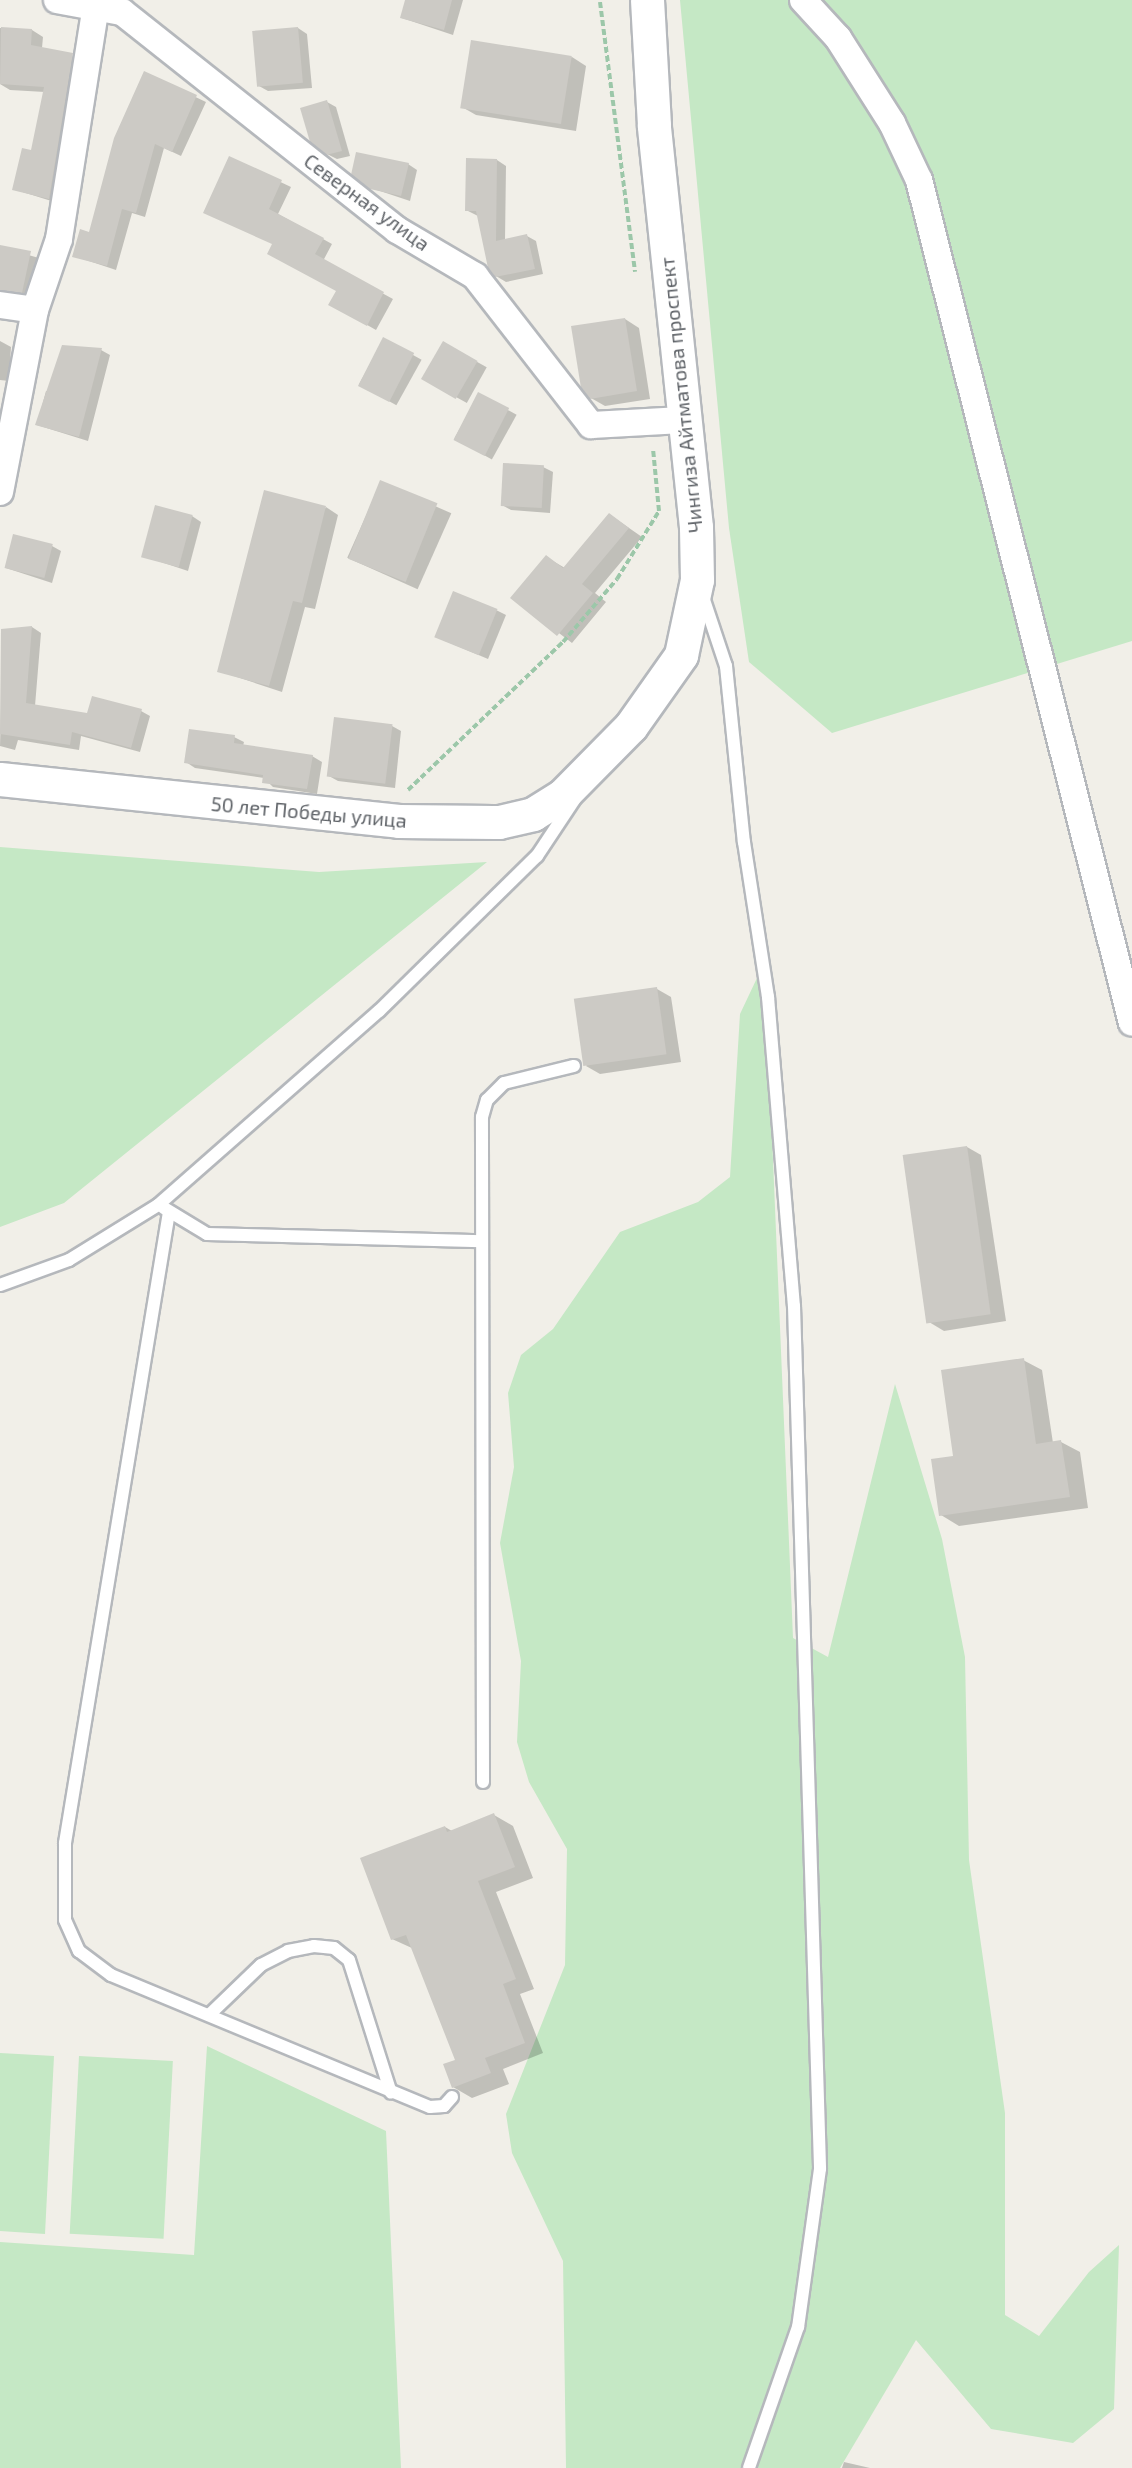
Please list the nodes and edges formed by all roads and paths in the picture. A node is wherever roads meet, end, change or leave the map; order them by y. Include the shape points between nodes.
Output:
1 (57, 0) edge
2 (647, 0) edge
3 (803, 0) edge
4 (97, 3) edge
5 (0, 304) edge
6 (35, 310) junction
7 (683, 420) junction
8 (0, 492) edge
9 (697, 580) junction
10 (600, 762) junction
11 (0, 779) edge
12 (1132, 1023) edge
13 (574, 1066) dead end
14 (158, 1205) junction
15 (169, 1212) junction
16 (482, 1241) junction
17 (0, 1286) edge
18 (483, 1782) dead end
19 (209, 2015) junction
20 (391, 2093) junction
21 (452, 2097) dead end
22 (748, 2468) edge

1 - 4 street, Северная улица
2 - 7 main road, Чингиза Айтматова проспект via 654,124
3 - 12 street via 838,38 892,123 919,180
4 - 6 street via 59,239
4 - 7 street, Северная улица via 122,12 397,230 475,276 591,425
5 - 6 street
6 - 8 street
7 - 9 main road, Чингиза Айтматова проспект via 696,526
9 - 10 main road, Чингиза Айтматова проспект via 681,655 664,683
9 - 22 lane via 726,666 744,842 768,997 794,1306 820,2169 798,2327
10 - 11 main road, 50 лет Победы улица via 562,796 533,814 499,822 462,824 180,800
10 - 14 lane via 537,856 380,1011
13 - 16 lane via 504,1083 487,1100 482,1117
14 - 15 lane
14 - 17 lane via 69,1260
15 - 16 lane via 207,1234
15 - 19 lane via 65,1843 63,1888 65,1920 80,1951 111,1975
16 - 18 lane
19 - 20 lane
19 - 20 lane via 261,1965 288,1951 314,1946 334,1948 349,1960
20 - 21 lane via 430,2107 444,2106

